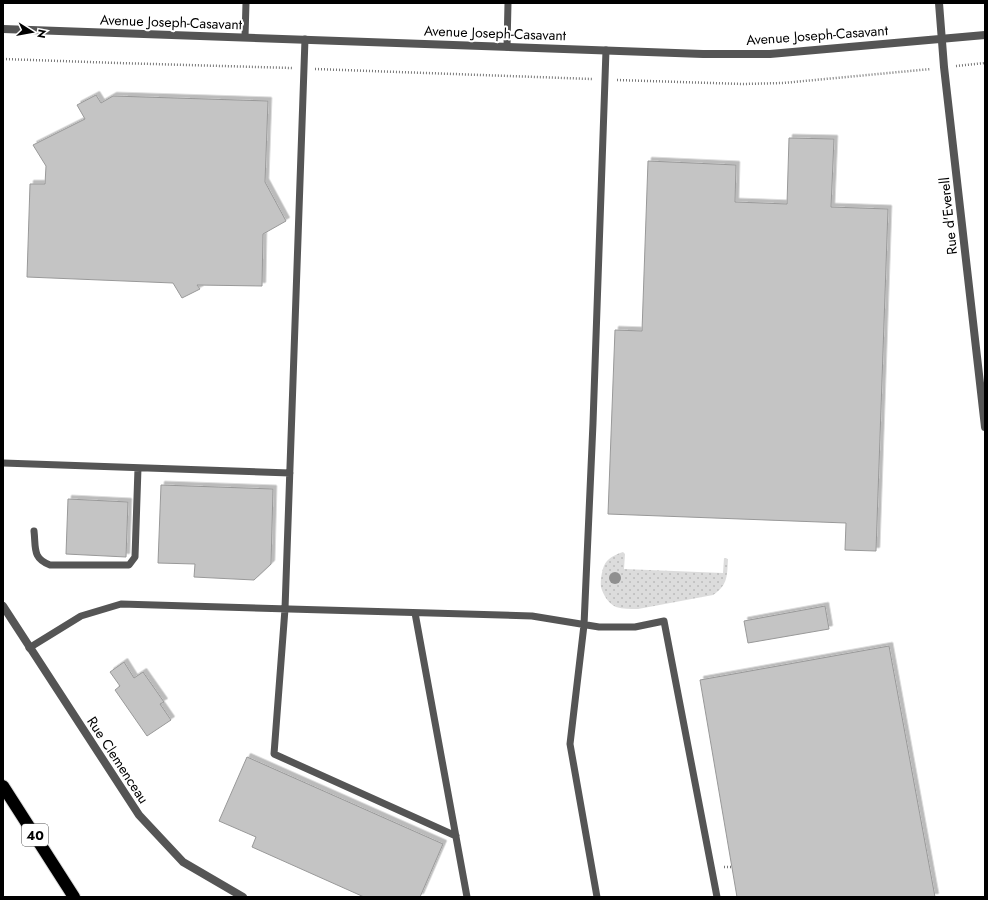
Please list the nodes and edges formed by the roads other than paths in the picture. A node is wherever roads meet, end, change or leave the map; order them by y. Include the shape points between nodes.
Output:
1 (246, 3) edge
2 (508, 3) edge
3 (940, 3) edge
4 (3, 29) edge
5 (985, 35) edge
6 (245, 37) junction
7 (942, 39) junction
8 (305, 40) junction
9 (507, 47) junction
10 (606, 50) junction
11 (985, 427) edge
12 (3, 463) edge
13 (138, 468) junction
14 (290, 473) junction
15 (34, 531) dead end
16 (3, 606) edge
17 (285, 609) junction
18 (415, 613) junction
19 (584, 625) junction
20 (29, 648) junction
21 (3, 786) edge
22 (456, 836) junction
23 (74, 897) edge
24 (243, 897) edge
25 (467, 897) edge
26 (597, 897) edge
27 (717, 897) edge

1 - 6 lane
2 - 9 lane
3 - 7 street, Rue d'Everell
4 - 6 street, Avenue Joseph-Casavant
5 - 7 street, Avenue Joseph-Casavant
6 - 8 street, Avenue Joseph-Casavant
7 - 10 street, Avenue Joseph-Casavant via 770,54
7 - 11 street, Rue d'Everell
8 - 9 street, Avenue Joseph-Casavant
8 - 14 lane
9 - 10 street, Avenue Joseph-Casavant
10 - 19 lane
12 - 13 lane
13 - 14 lane
13 - 15 lane via 135,557 129,565 50,565 42,562 37,556
14 - 17 lane
16 - 20 street, Rue Clemenceau
17 - 18 lane
17 - 20 lane via 120,604 81,616
17 - 22 lane via 274,754
18 - 19 lane via 532,616
18 - 22 lane
19 - 26 lane via 570,744
19 - 27 lane via 635,627 664,621
20 - 24 street, Rue Clemenceau via 139,815 183,862
21 - 23 highway, 40
22 - 25 lane

